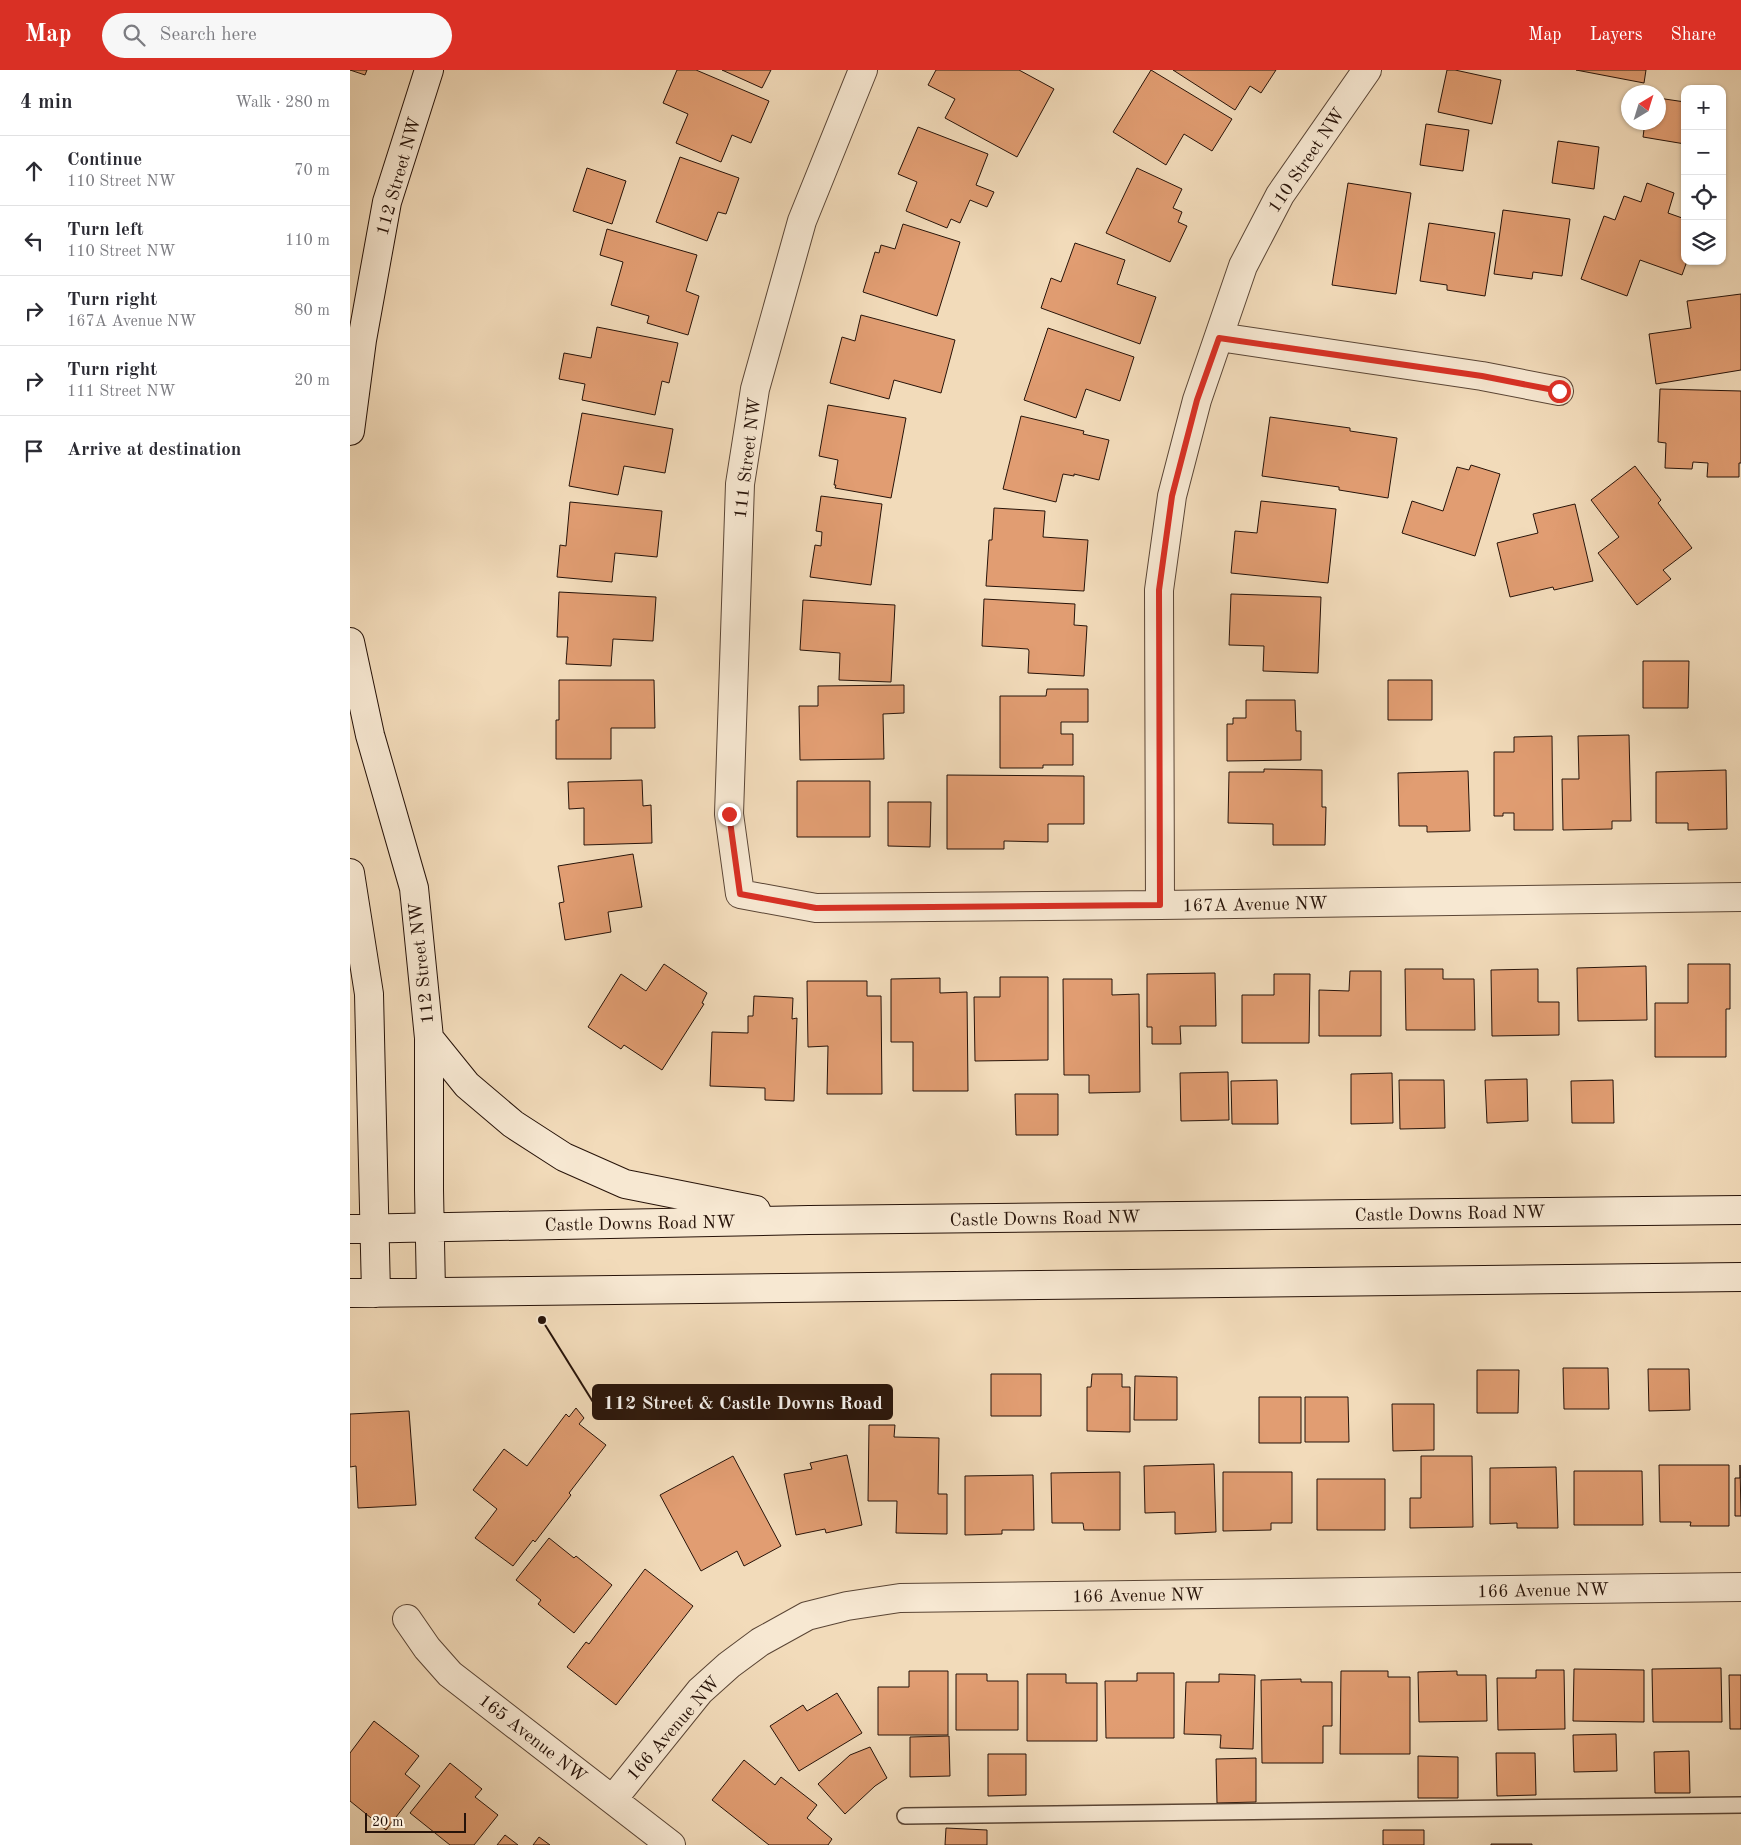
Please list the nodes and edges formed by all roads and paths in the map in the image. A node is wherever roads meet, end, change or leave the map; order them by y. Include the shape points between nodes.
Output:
1 (429, 70) edge
2 (863, 70) edge
3 (1368, 70) edge
4 (1219, 338) junction
5 (1559, 391) dead end
6 (350, 431) edge
7 (350, 642) edge
8 (350, 873) edge
9 (740, 894) joint
10 (1741, 897) edge
11 (1160, 905) junction
12 (355, 911) junction
13 (350, 938) edge
14 (429, 1038) junction
15 (1741, 1210) edge
16 (809, 1220) junction
17 (430, 1228) junction
18 (362, 1229) edge
19 (1741, 1277) edge
20 (431, 1292) junction
21 (363, 1293) edge
22 (1741, 1587) edge
23 (407, 1619) dead end
24 (613, 1800) junction
25 (1741, 1805) edge
26 (905, 1816) dead end
27 (671, 1845) edge

1 - 6 main road, 112 Street NW via 387,202 362,340
2 - 9 main road, 111 Street NW via 802,221 755,389 742,474 729,814
3 - 4 main road, 110 Street NW via 1280,195 1244,266
4 - 5 main road via 1482,376
4 - 11 main road, 110 Street NW via 1197,400 1172,496 1159,590
7 - 14 main road, 112 Street NW via 370,735 414,888
8 - 12 main road
9 - 11 main road, 167A Avenue NW via 816,908
10 - 11 main road, 167A Avenue NW
12 - 13 main road
12 - 18 main road via 369,994
14 - 16 main road via 467,1085 513,1124 564,1157 625,1184
14 - 17 main road, 112 Street NW
15 - 16 main road, Castle Downs Road NW
16 - 17 main road, Castle Downs Road NW
17 - 18 main road, Castle Downs Road NW
17 - 20 main road, 112 Street NW
18 - 21 main road
19 - 20 main road
20 - 21 main road
22 - 24 main road, 166 Avenue NW via 900,1598 847,1606 807,1616 760,1642 728,1665 700,1691
23 - 24 main road, 165 Avenue NW via 450,1674
24 - 27 main road, 165 Avenue NW
25 - 26 lane

